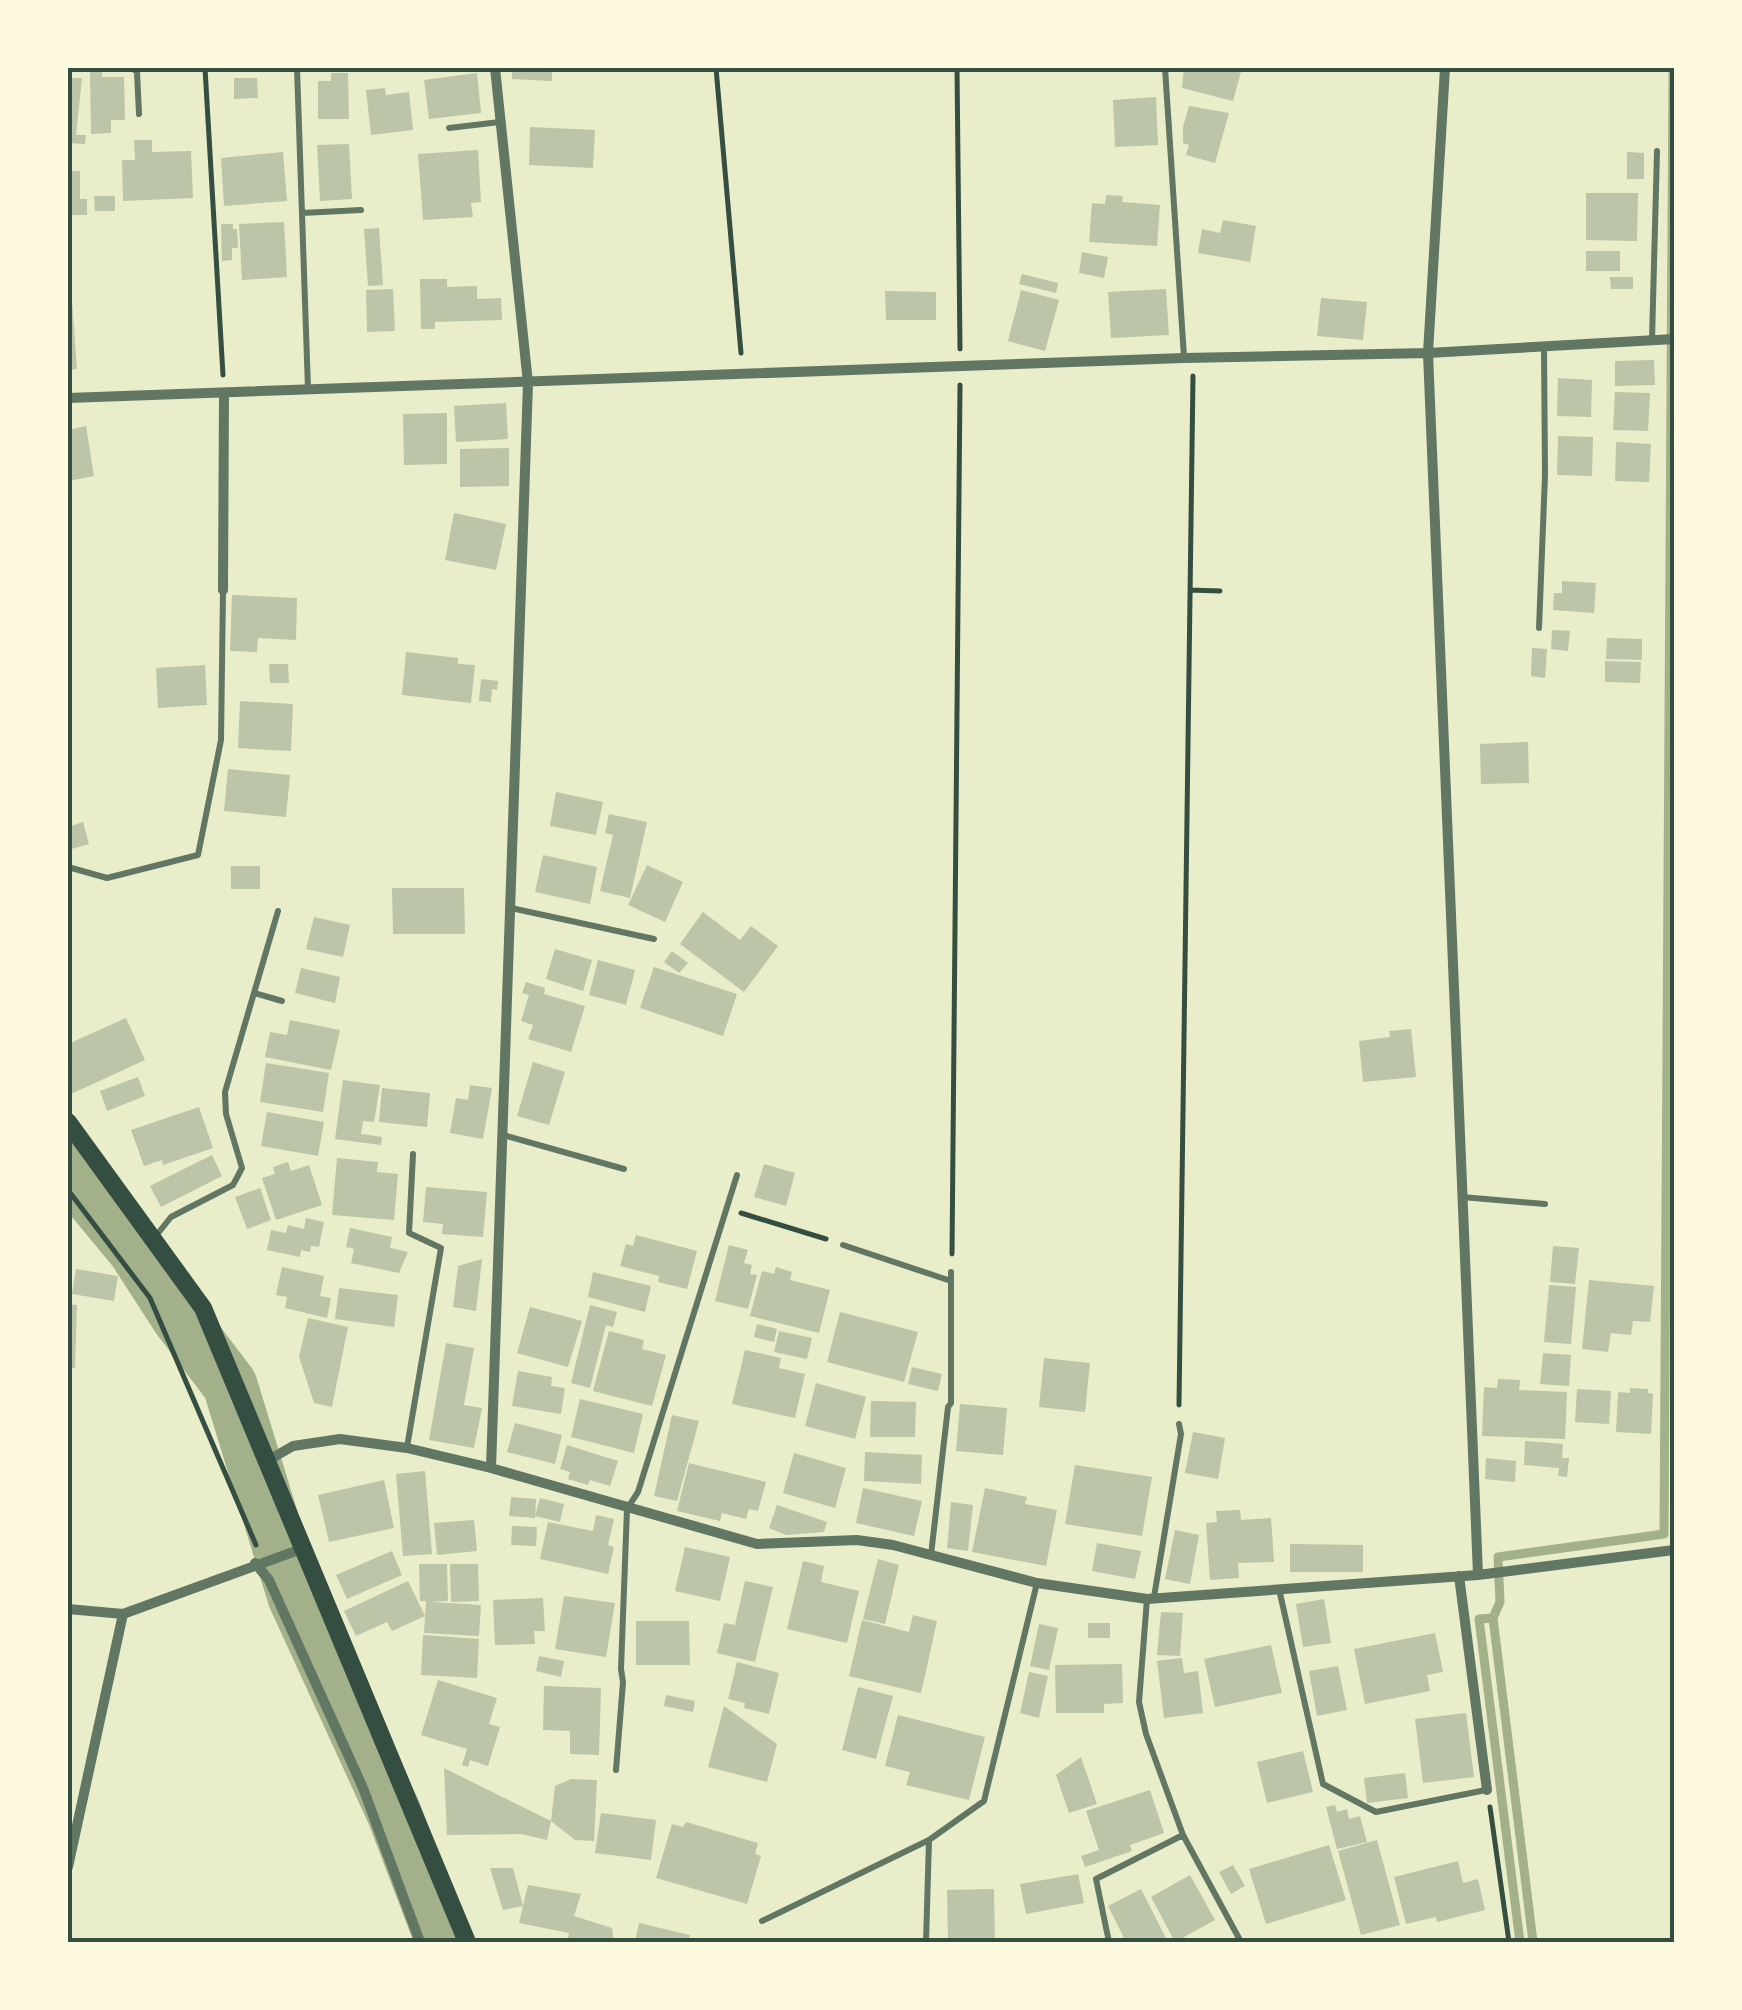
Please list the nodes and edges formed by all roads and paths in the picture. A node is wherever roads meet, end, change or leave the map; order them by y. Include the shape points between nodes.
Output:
1 (132, 68) edge
2 (205, 68) edge
3 (296, 68) edge
4 (495, 68) edge
5 (716, 68) edge
6 (957, 68) edge
7 (1164, 68) edge
8 (1445, 68) edge
9 (139, 114) dead end
10 (500, 122) junction
11 (449, 128) dead end
12 (1657, 151) dead end
13 (361, 210) dead end
14 (302, 213) junction
15 (1674, 339) edge
16 (1652, 340) junction
17 (1544, 346) junction
18 (1428, 353) junction
19 (1188, 358) junction
20 (960, 367) junction
21 (743, 375) junction
22 (528, 382) junction
23 (308, 390) junction
24 (224, 393) junction
25 (68, 398) edge
26 (223, 590) joint
27 (1190, 590) junction
28 (1220, 592) dead end
29 (1539, 628) dead end
30 (68, 867) edge
31 (511, 908) junction
32 (278, 910) dead end
33 (654, 939) dead end
34 (254, 994) junction
35 (282, 1001) dead end
36 (68, 1122) edge
37 (504, 1134) junction
38 (413, 1154) dead end
39 (624, 1169) dead end
40 (737, 1175) dead end
41 (68, 1190) edge
42 (1462, 1197) junction
43 (1545, 1204) dead end
44 (727, 1209) junction
45 (154, 1238) junction
46 (843, 1245) joint
47 (951, 1277) junction
48 (1179, 1424) joint
49 (407, 1448) junction
50 (267, 1461) junction
51 (490, 1468) junction
52 (627, 1509) junction
53 (304, 1548) junction
54 (1674, 1550) edge
55 (931, 1555) junction
56 (255, 1563) junction
57 (1480, 1574) junction
58 (1460, 1576) junction
59 (1037, 1582) junction
60 (1279, 1589) junction
61 (1150, 1599) junction
62 (68, 1609) edge
63 (123, 1614) junction
64 (616, 1770) dead end
65 (1487, 1790) junction
66 (1183, 1835) junction
67 (929, 1840) junction
68 (68, 1867) edge
69 (762, 1921) dead end
70 (420, 1942) edge
71 (468, 1942) edge
72 (926, 1942) edge
73 (1109, 1942) edge
74 (1241, 1942) edge
75 (1509, 1942) edge

1 - 9 lane
2 - 24 path
3 - 14 lane
4 - 10 street
5 - 21 path
6 - 20 path
7 - 19 lane
8 - 18 street
10 - 11 lane
10 - 22 street
12 - 16 lane
13 - 14 lane
14 - 23 lane
15 - 16 street
16 - 17 street
17 - 18 street
17 - 29 lane
18 - 19 street
18 - 42 street
19 - 20 street
19 - 27 path
20 - 21 street
20 - 47 path
21 - 22 street
22 - 23 street
22 - 31 street
23 - 24 street
24 - 25 street
24 - 26 street
26 - 30 lane via 221,740 198,855 107,878
27 - 28 path
27 - 48 path
31 - 33 lane
31 - 37 street
32 - 34 lane
34 - 35 lane
34 - 45 lane via 225,1092 242,1168 233,1185 170,1217
36 - 45 main road
37 - 39 lane
37 - 51 street
38 - 49 lane via 409,1233 441,1248
40 - 44 lane
41 - 56 path via 150,1298 256,1546
42 - 43 lane
42 - 57 street
44 - 46 path
44 - 52 lane via 644,1474
45 - 50 main road via 203,1308
46 - 47 lane
47 - 55 lane via 951,1403
48 - 61 lane
49 - 50 street via 340,1439 293,1446
49 - 51 street
50 - 53 main road
51 - 52 street
52 - 55 street via 757,1544 857,1540
52 - 64 lane
53 - 56 street
53 - 71 main road
54 - 57 street
55 - 59 street
56 - 63 street
56 - 70 street via 269,1580 362,1788
57 - 58 street
58 - 60 street
58 - 65 street
59 - 61 street
59 - 67 lane via 984,1801
60 - 61 street
60 - 65 lane via 1323,1784 1376,1812
61 - 66 lane via 1139,1702
62 - 63 street
63 - 68 street
65 - 75 path
66 - 73 lane via 1096,1879
66 - 74 lane
67 - 69 lane
67 - 72 lane

